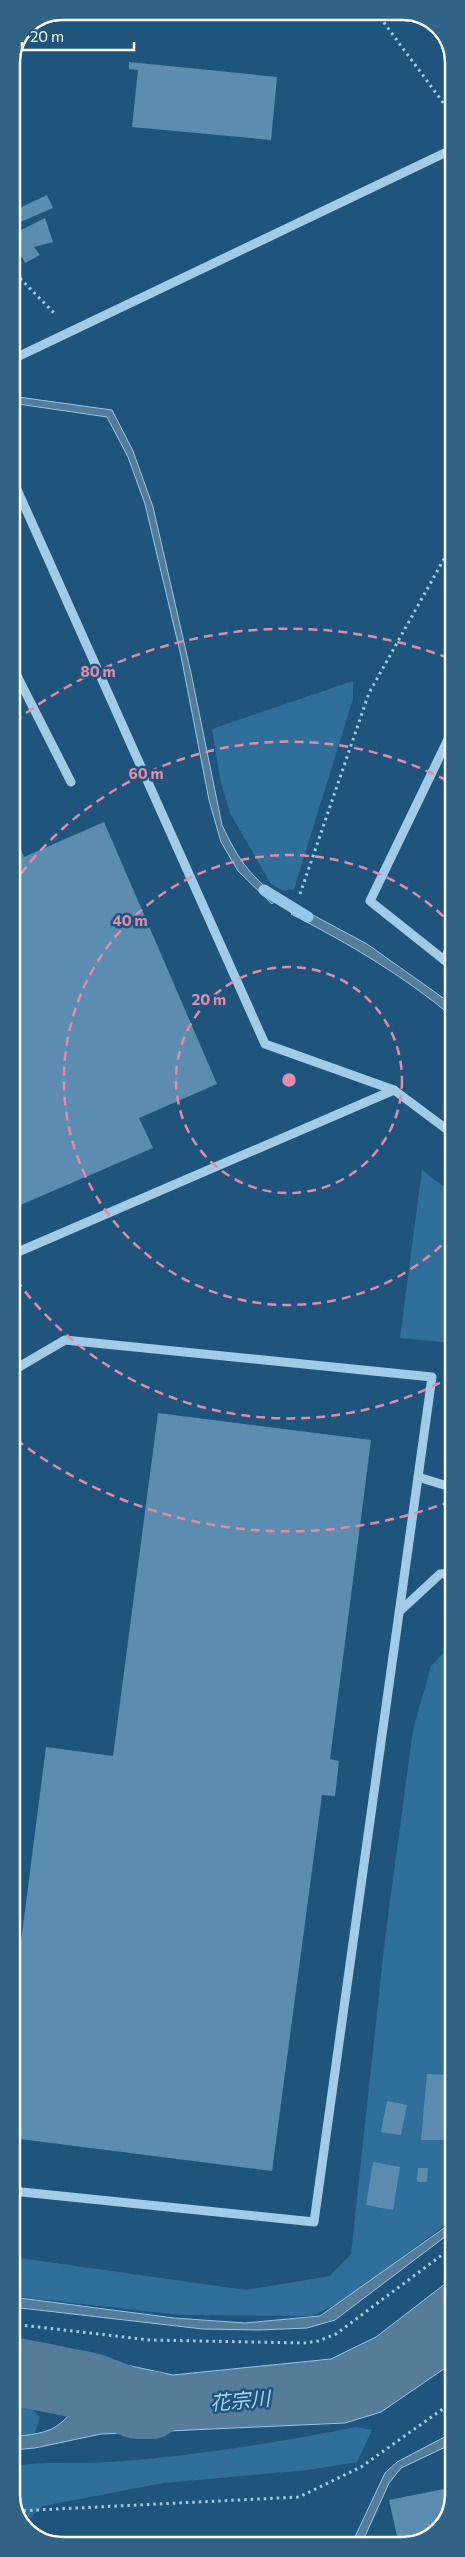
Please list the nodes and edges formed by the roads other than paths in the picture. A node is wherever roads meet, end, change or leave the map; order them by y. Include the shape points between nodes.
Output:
1 (445, 153) edge
2 (20, 356) edge
3 (20, 496) edge
4 (20, 682) edge
5 (445, 745) edge
6 (71, 782) dead end
7 (444, 960) edge
8 (394, 1090) junction
9 (445, 1127) edge
10 (20, 1252) edge
11 (20, 1366) edge
12 (418, 1477) junction
13 (445, 1485) edge
14 (445, 1574) edge
15 (400, 1611) junction
16 (20, 2192) edge

1 - 2 street
3 - 8 street via 265,1044
4 - 6 street
5 - 7 street via 370,900
8 - 9 street
8 - 10 street
11 - 12 street via 65,1340 432,1377
12 - 13 street
12 - 15 street
14 - 15 street via 440,1574
15 - 16 street via 314,2222

